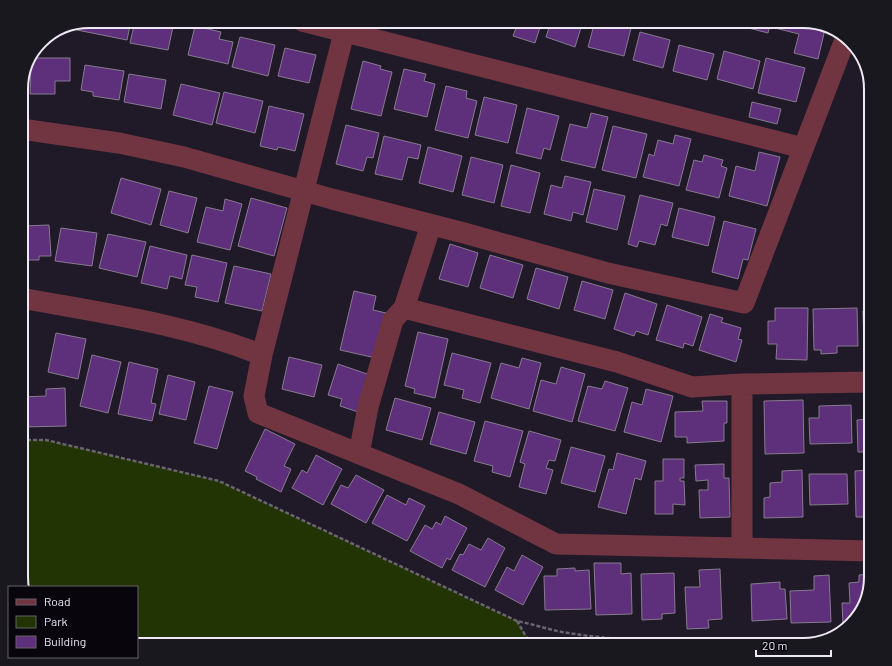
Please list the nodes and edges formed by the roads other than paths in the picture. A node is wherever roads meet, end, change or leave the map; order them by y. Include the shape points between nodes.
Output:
1 (346, 28) edge
2 (353, 28) edge
3 (843, 44) edge
4 (28, 130) edge
5 (803, 148) junction
6 (305, 191) junction
7 (431, 225) junction
8 (28, 299) edge
9 (404, 308) junction
10 (262, 355) junction
11 (864, 382) edge
12 (742, 384) junction
13 (359, 454) junction
14 (742, 548) junction
15 (864, 550) edge

1 - 6 street
2 - 5 street
3 - 5 street
4 - 6 street via 118,143 184,157
5 - 7 street via 744,304 608,273
6 - 7 street
6 - 10 street
7 - 9 street
8 - 10 street via 134,319 228,341
9 - 12 street via 617,362 692,387
9 - 13 street via 393,320 368,407
10 - 13 street via 254,396 258,413
11 - 12 street
12 - 14 street
13 - 14 street via 459,494 556,544
14 - 15 street

